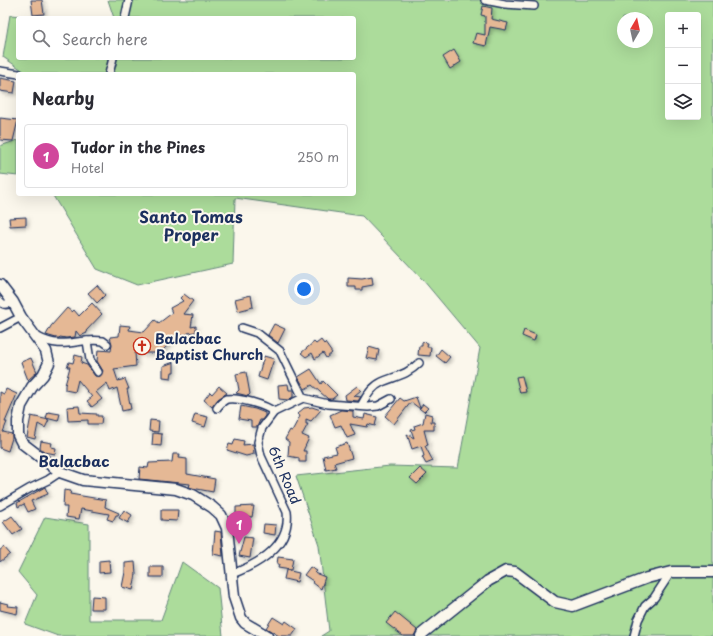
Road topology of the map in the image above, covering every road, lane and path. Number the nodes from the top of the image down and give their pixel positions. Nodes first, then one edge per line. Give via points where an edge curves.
1 (129, 0) edge
2 (485, 0) edge
3 (534, 6) dead end
4 (125, 16) edge
5 (112, 60) edge
6 (0, 71) edge
7 (110, 72) edge
8 (16, 74) edge
9 (0, 284) edge
10 (0, 301) edge
11 (13, 302) junction
12 (21, 317) junction
13 (0, 328) edge
14 (242, 328) dead end
15 (34, 335) junction
16 (87, 341) junction
17 (107, 344) dead end
18 (419, 362) dead end
19 (98, 372) dead end
20 (303, 398) junction
21 (390, 400) dead end
22 (361, 406) junction
23 (218, 408) dead end
24 (274, 412) junction
25 (60, 472) junction
26 (0, 506) edge
27 (671, 572) junction
28 (713, 572) edge
29 (232, 574) junction
30 (267, 636) edge
31 (421, 636) edge
32 (634, 636) edge

1 - 4 street
2 - 3 street
5 - 7 street
6 - 8 street
9 - 11 main road
10 - 11 street via 8,305
11 - 12 main road
12 - 13 street
12 - 15 main road
14 - 20 street via 258,333 280,351
15 - 16 street via 44,341 58,344
15 - 25 main road via 46,351 49,363 21,406 18,435 22,443
16 - 17 street via 100,340
16 - 19 street via 90,360
18 - 22 street via 397,378 381,383
20 - 22 street via 328,404
20 - 24 street, 6th Road
21 - 22 street via 378,406
23 - 24 street via 224,400 234,399 265,406
24 - 29 street, 6th Road via 262,428 258,442 261,456 287,512 286,530 280,542 267,556
25 - 26 street
25 - 29 main road via 83,480 176,489 193,495 221,515 227,528
27 - 28 main road
27 - 31 main road via 647,578 573,606 555,602 515,572 506,571 488,581
27 - 32 street via 654,598 645,606
29 - 30 main road via 234,597 241,618 245,624

